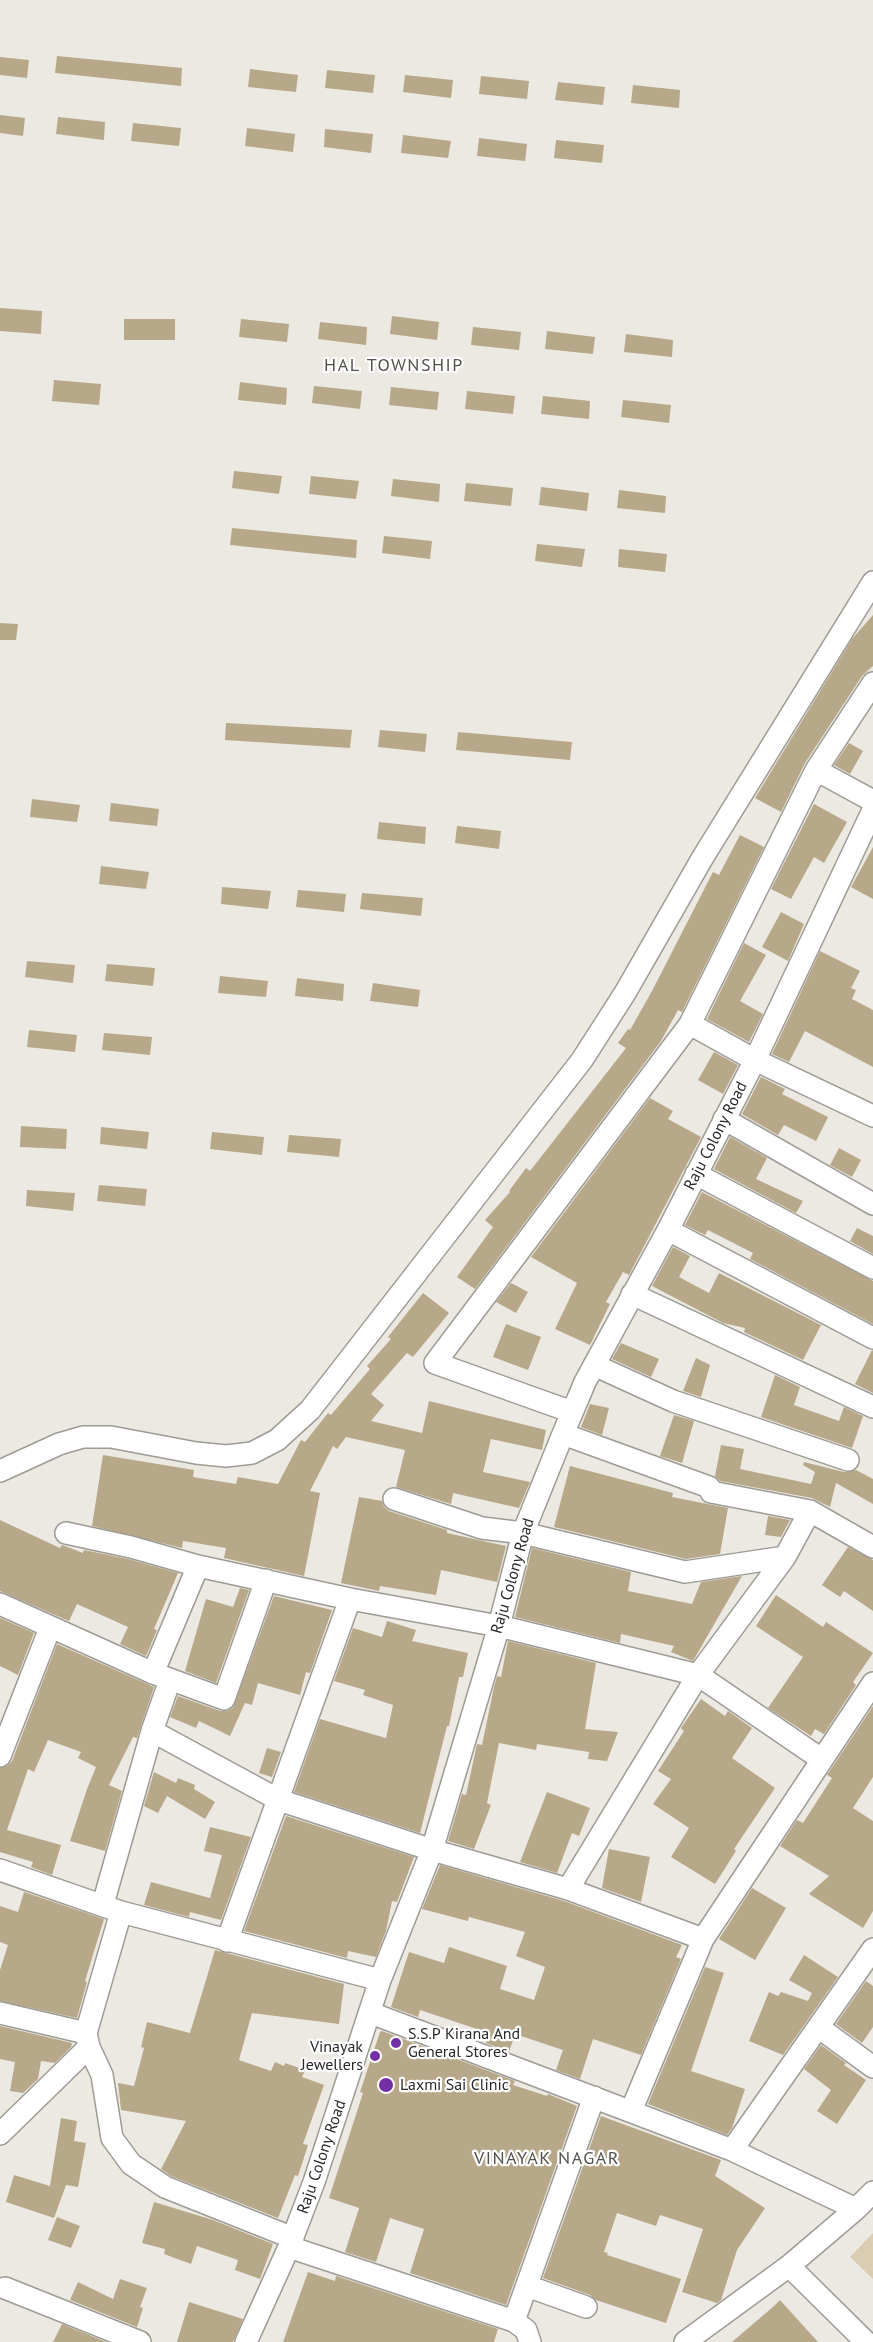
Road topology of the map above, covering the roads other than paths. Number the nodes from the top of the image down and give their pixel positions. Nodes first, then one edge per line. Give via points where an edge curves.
1 (873, 582) edge
2 (873, 683) edge
3 (816, 770) junction
4 (873, 801) edge
5 (873, 810) edge
6 (690, 1024) junction
7 (755, 1060) junction
8 (873, 1116) edge
9 (724, 1119) junction
10 (696, 1174) junction
11 (873, 1204) edge
12 (668, 1230) junction
13 (873, 1268) edge
14 (632, 1294) junction
15 (873, 1338) edge
16 (594, 1365) junction
17 (873, 1407) edge
18 (572, 1412) junction
19 (563, 1434) junction
20 (848, 1460) dead end
21 (0, 1472) edge
22 (394, 1499) dead end
23 (810, 1511) junction
24 (66, 1533) dead end
25 (523, 1533) junction
26 (873, 1547) edge
27 (785, 1557) junction
28 (198, 1566) junction
29 (266, 1580) junction
30 (350, 1599) junction
31 (0, 1605) edge
32 (499, 1626) junction
33 (50, 1628) junction
34 (698, 1675) junction
35 (161, 1676) junction
36 (873, 1683) edge
37 (152, 1731) junction
38 (0, 1756) edge
39 (821, 1758) junction
40 (279, 1800) junction
41 (432, 1850) junction
42 (0, 1870) edge
43 (568, 1889) junction
44 (112, 1908) junction
45 (703, 1939) junction
46 (227, 1941) junction
47 (870, 1958) edge
48 (380, 1980) junction
49 (0, 2013) edge
50 (371, 2013) junction
51 (825, 2032) dead end
52 (87, 2040) junction
53 (873, 2067) edge
54 (594, 2097) junction
55 (631, 2111) junction
56 (0, 2134) edge
57 (732, 2150) junction
58 (873, 2192) edge
59 (856, 2209) junction
60 (291, 2242) junction
61 (789, 2266) junction
62 (527, 2286) junction
63 (5, 2288) dead end
64 (586, 2307) dead end
65 (514, 2321) junction
66 (90, 2333) edge
67 (140, 2342) edge
68 (246, 2342) edge
69 (530, 2342) edge
70 (686, 2342) edge
71 (866, 2342) edge

1 - 21 street via 702,857 582,1060 310,1410 277,1440 252,1453 226,1456 111,1437 83,1437 58,1444
2 - 3 street
3 - 4 street
3 - 6 street
5 - 7 street, Raju Colony Road
6 - 7 street
6 - 18 street via 435,1363
7 - 8 street
7 - 9 street, Raju Colony Road
9 - 10 street, Raju Colony Road
9 - 11 street
10 - 12 street, Raju Colony Road
10 - 13 street
12 - 14 street, Raju Colony Road
12 - 15 street
14 - 16 street, Raju Colony Road
14 - 17 street
16 - 18 street, Raju Colony Road
16 - 20 street via 674,1401
18 - 19 street, Raju Colony Road
19 - 23 street via 709,1487 711,1492
19 - 25 street, Raju Colony Road
22 - 25 street via 482,1528
23 - 26 street
23 - 27 street
24 - 28 street
25 - 27 street via 685,1572
25 - 32 street, Raju Colony Road
27 - 34 street
28 - 29 street
28 - 35 street
29 - 30 street
29 - 35 street via 224,1700
30 - 32 street
30 - 40 street
31 - 33 street
32 - 34 street
32 - 41 street, Raju Colony Road
33 - 35 street
33 - 38 street
34 - 39 street
34 - 43 street
35 - 37 street
36 - 39 street
37 - 40 street
37 - 44 street
39 - 45 street
40 - 41 street
40 - 46 street
41 - 43 street
41 - 48 street, Raju Colony Road
42 - 44 street
43 - 45 street
44 - 46 street
44 - 52 street
45 - 55 street
46 - 48 street
47 - 57 street
48 - 50 street, Raju Colony Road
49 - 52 street
50 - 54 street
50 - 60 street, Raju Colony Road
51 - 53 street
52 - 56 street
52 - 60 street via 102,2074 112,2138 131,2164 165,2187
54 - 55 street
54 - 62 street
55 - 57 street
57 - 59 street
58 - 59 street
59 - 61 street
60 - 65 street
60 - 68 street, Raju Colony Road
61 - 70 street
61 - 71 street
62 - 64 street
62 - 65 street
63 - 66 street
65 - 69 street via 526,2330
66 - 67 street

